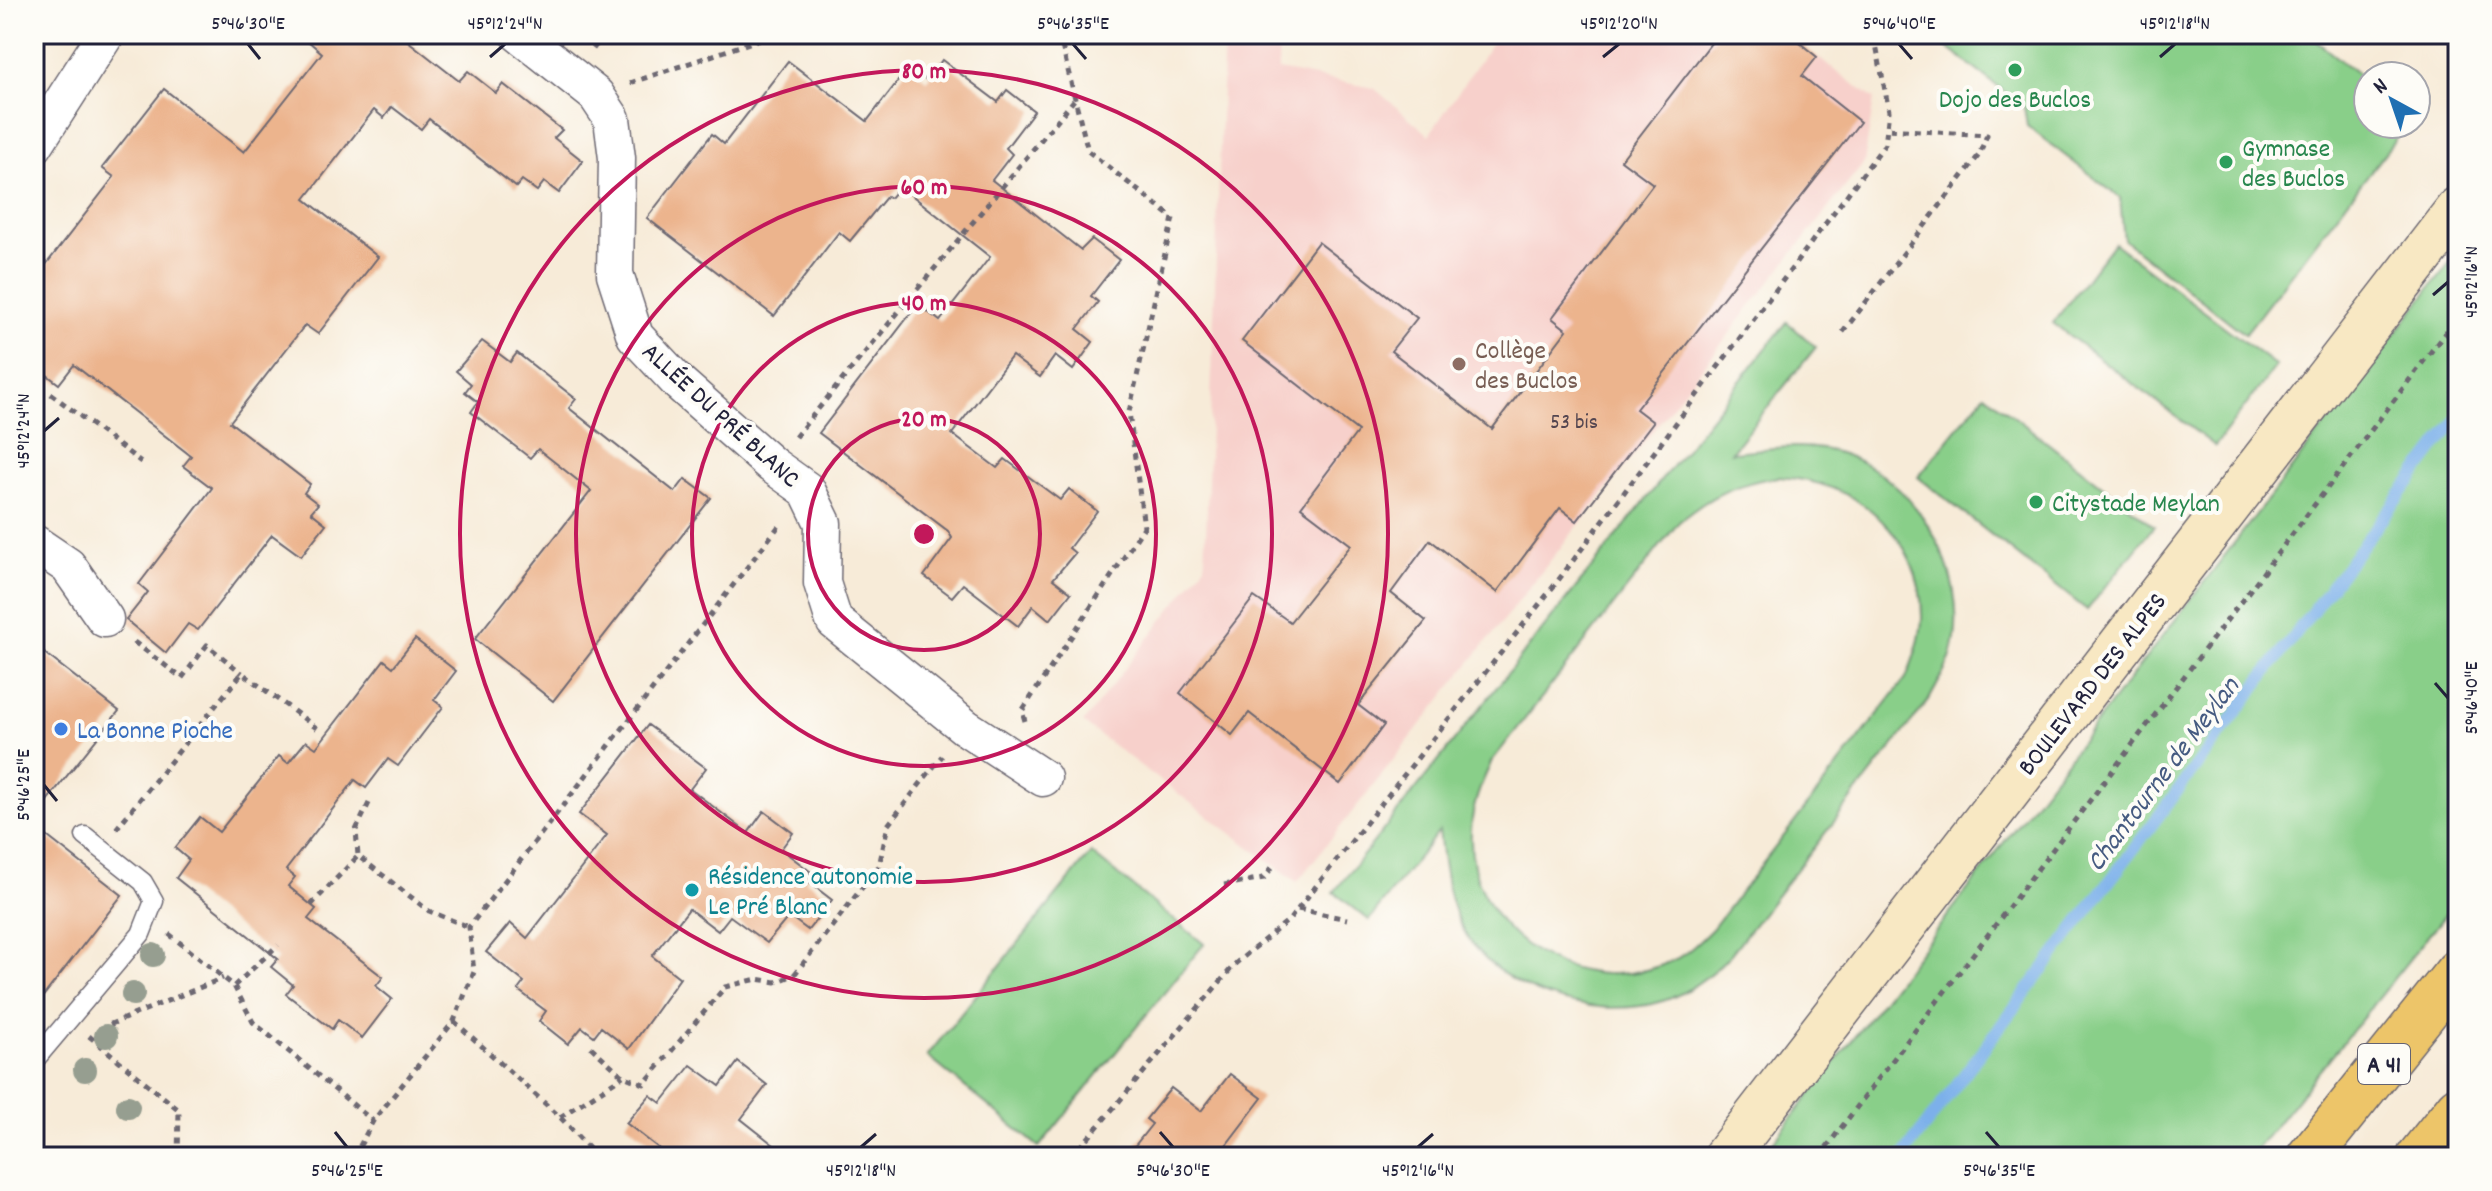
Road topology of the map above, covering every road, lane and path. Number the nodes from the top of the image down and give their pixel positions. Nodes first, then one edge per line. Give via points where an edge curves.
1 (106, 34) edge
2 (519, 34) edge
3 (776, 34) edge
4 (1059, 34) edge
5 (1874, 34) edge
6 (596, 95) junction
7 (1075, 99) junction
8 (1887, 129) junction
9 (34, 146) edge
10 (2458, 209) edge
11 (2458, 316) edge
12 (1843, 332) dead end
13 (51, 394) dead end
14 (141, 462) dead end
15 (772, 465) junction
16 (807, 490) junction
17 (34, 543) edge
18 (105, 619) joint
19 (242, 673) junction
20 (965, 727) junction
21 (322, 732) dead end
22 (1043, 778) joint
23 (369, 803) dead end
24 (93, 842) joint
25 (358, 856) junction
26 (1274, 865) dead end
27 (1224, 885) dead end
28 (311, 905) dead end
29 (1298, 909) junction
30 (149, 918) junction
31 (1347, 919) dead end
32 (469, 927) junction
33 (278, 945) dead end
34 (2458, 971) edge
35 (224, 978) junction
36 (234, 986) junction
37 (70, 1019) junction
38 (454, 1021) junction
39 (87, 1034) junction
40 (591, 1047) dead end
41 (34, 1061) edge
42 (623, 1076) junction
43 (2458, 1108) edge
44 (560, 1117) junction
45 (373, 1121) junction
46 (2458, 1141) edge
47 (178, 1157) edge
48 (354, 1157) edge
49 (597, 1157) edge
50 (1072, 1157) edge
51 (1725, 1157) edge
52 (1819, 1157) edge
53 (2309, 1157) edge
54 (2419, 1157) edge
55 (2443, 1157) edge

1 - 9 street
2 - 6 street, ALLÉE DU PRÉ BLANC
3 - 6 path
4 - 7 path
5 - 8 path via 1889,111
6 - 15 street, ALLÉE DU PRÉ BLANC via 612,119 617,158 615,274 635,336 679,383
7 - 15 path
7 - 22 path via 1088,151 1173,218 1129,412 1144,527 1022,711
8 - 12 path via 1987,135 1979,155
8 - 29 path via 1885,144 1567,569
10 - 51 street, BOULEVARD DES ALPES
11 - 52 path
13 - 14 path
15 - 16 street, ALLÉE DU PRÉ BLANC
16 - 20 street, ALLÉE DU PRÉ BLANC via 823,523 822,583 834,621
16 - 32 path
17 - 18 street via 68,566
18 - 19 path via 182,678 207,645
19 - 21 path
19 - 24 path
20 - 22 street, ALLÉE DU PRÉ BLANC
20 - 42 path via 888,825 879,866 794,975 725,987 644,1084
23 - 25 path via 356,830
24 - 30 lane via 143,882 154,901
25 - 28 path
25 - 32 path via 429,911
26 - 27 path via 1264,878
29 - 31 path
29 - 50 path via 1236,963
30 - 35 path
30 - 37 lane
32 - 38 path via 474,972
33 - 36 path
34 - 53 highway, A 41
35 - 36 path
35 - 39 path
36 - 45 path via 253,1022
37 - 39 path
37 - 41 lane
38 - 44 path
38 - 45 path
39 - 47 path via 179,1110
40 - 42 path
42 - 44 path
43 - 54 highway
44 - 49 path
45 - 48 path
46 - 55 highway

